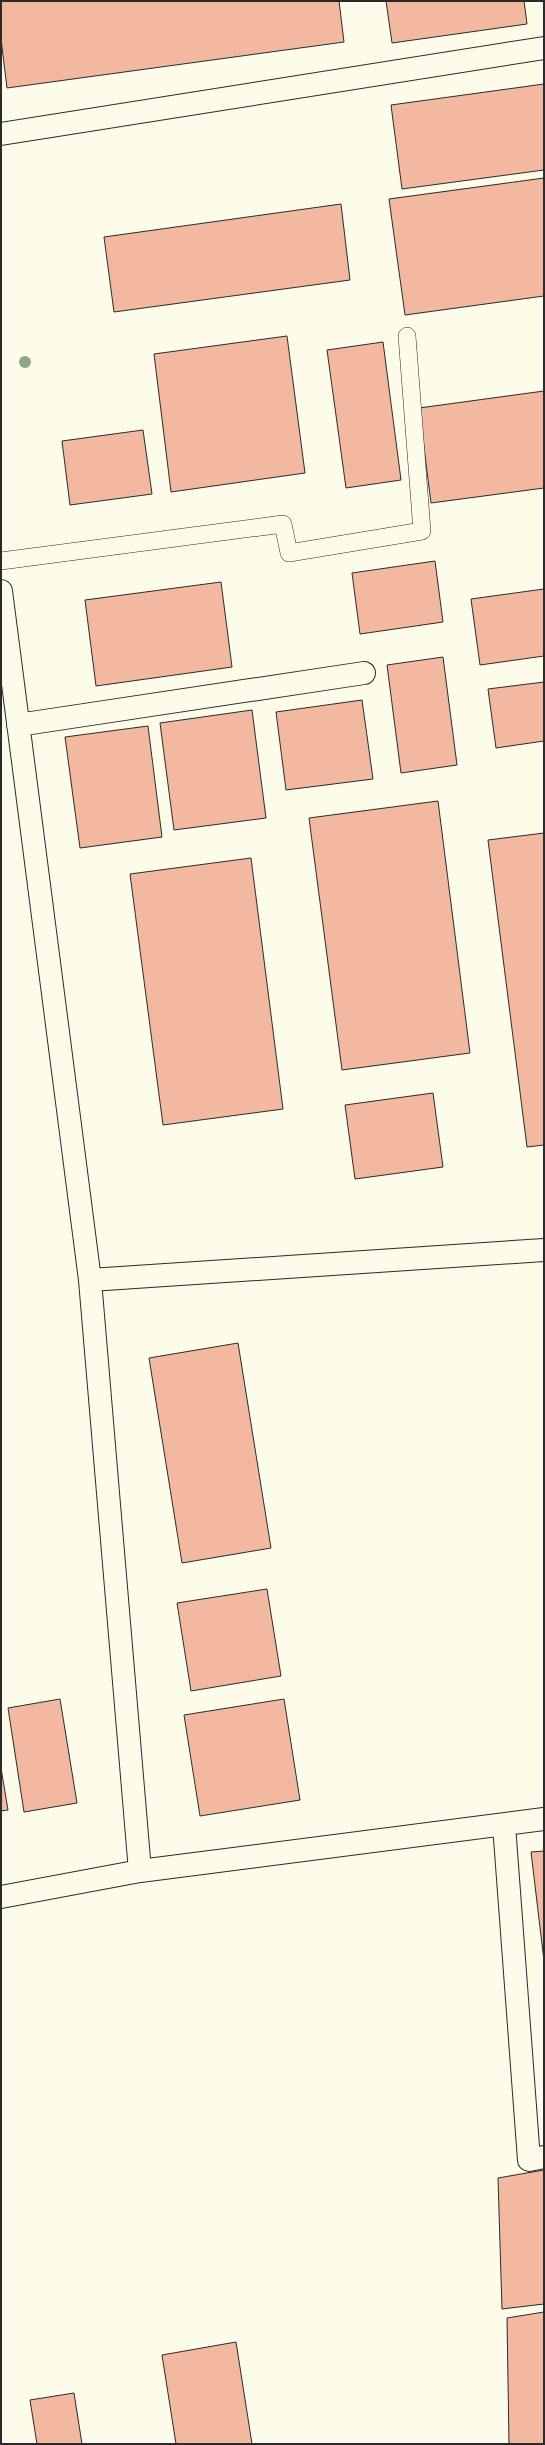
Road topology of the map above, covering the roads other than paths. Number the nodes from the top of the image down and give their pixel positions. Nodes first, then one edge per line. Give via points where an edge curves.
1 (544, 48) edge
2 (1, 134) edge
3 (407, 336) dead end
4 (1, 561) edge
5 (1, 591) edge
6 (364, 673) dead end
7 (18, 725) junction
8 (544, 1250) edge
9 (90, 1280) junction
10 (544, 1819) edge
11 (504, 1824) junction
12 (140, 1871) junction
13 (1, 1897) edge
14 (544, 2158) edge

1 - 2 street
3 - 4 lane via 422,531 289,553 283,524
5 - 7 street
6 - 7 street
7 - 9 street
8 - 9 street
9 - 12 street
10 - 11 street
11 - 12 street
11 - 14 street via 529,2160
12 - 13 street

